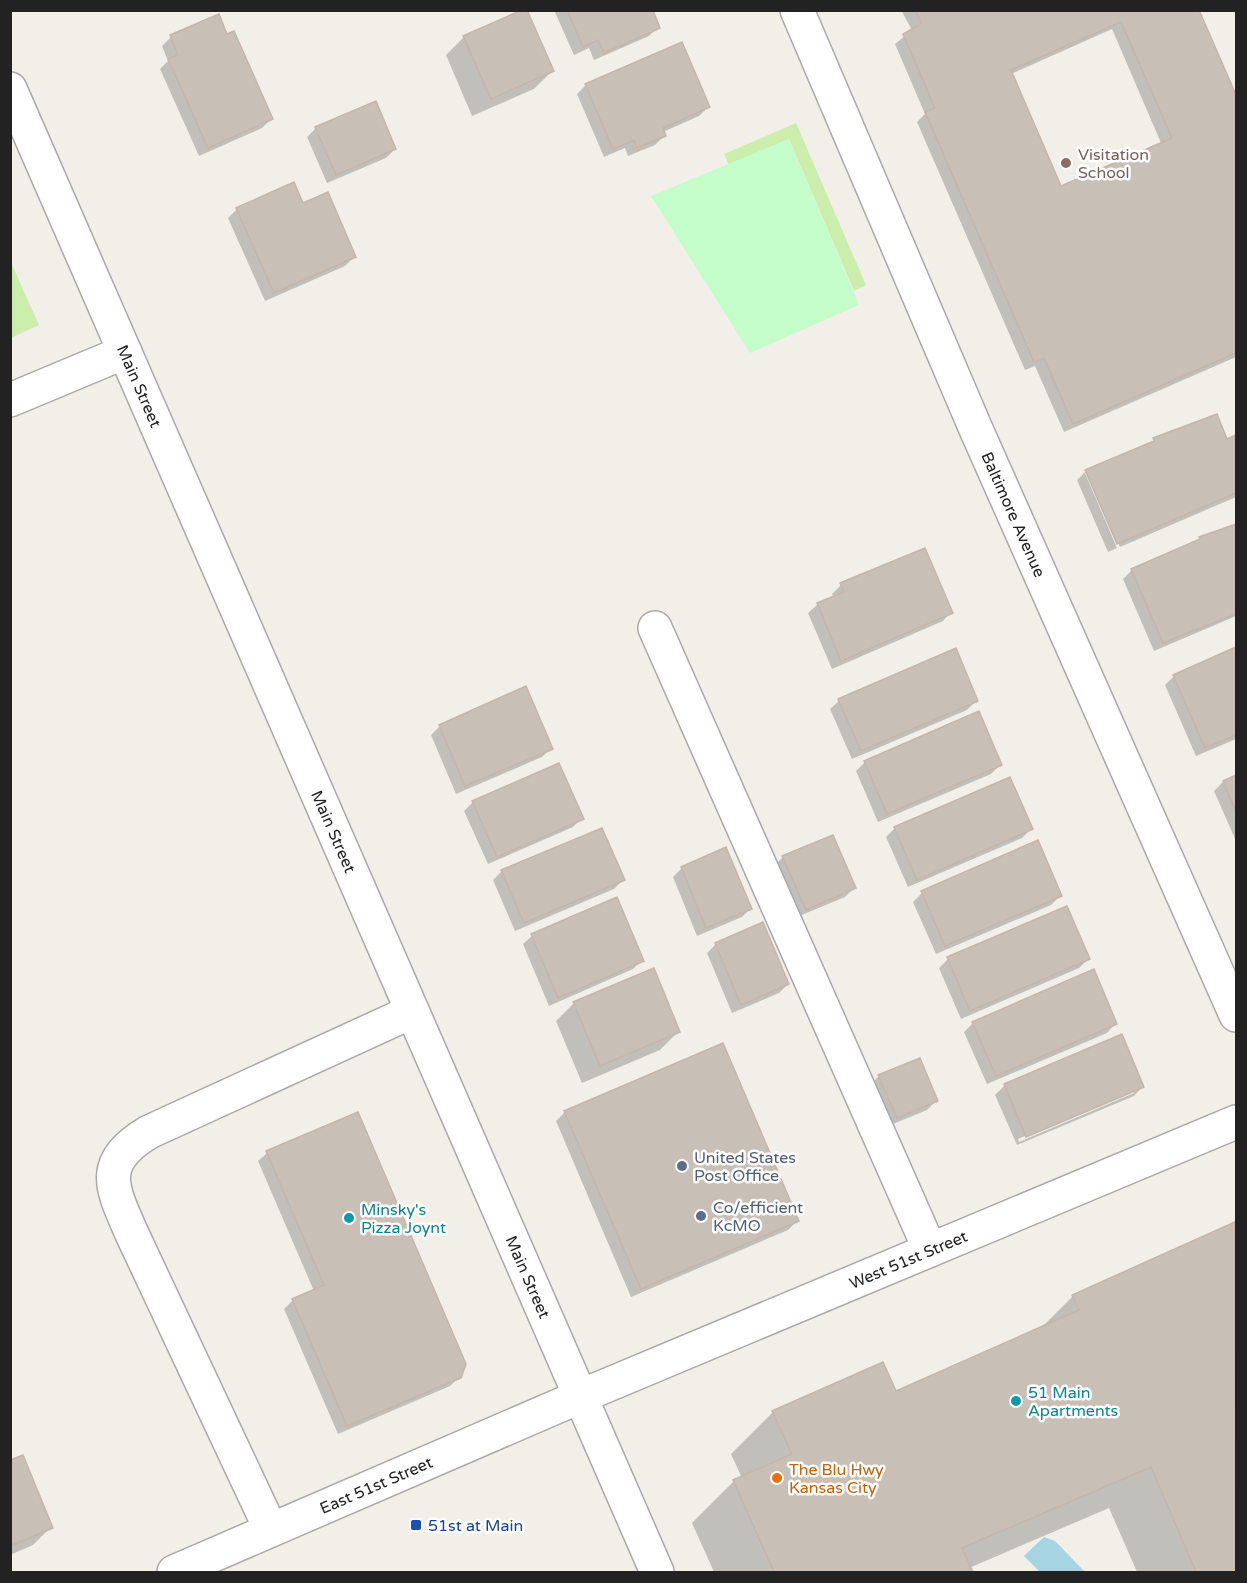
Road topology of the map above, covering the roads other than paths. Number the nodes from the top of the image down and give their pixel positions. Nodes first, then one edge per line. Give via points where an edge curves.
1 (797, 10) edge
2 (10, 89) edge
3 (125, 352) junction
4 (10, 400) edge
5 (655, 628) dead end
6 (411, 1012) junction
7 (1236, 1015) edge
8 (1236, 1122) edge
9 (930, 1250) junction
10 (579, 1397) junction
11 (271, 1530) junction
12 (174, 1572) edge
13 (657, 1572) edge

1 - 7 street, Baltimore Avenue via 975,427
2 - 3 street, Main Street
3 - 4 street
3 - 6 street, Main Street
5 - 9 street
6 - 10 street, Main Street
6 - 11 street via 149,1132 134,1141 113,1172 113,1190 132,1234
8 - 9 street, West 51st Street
9 - 10 street, West 51st Street
10 - 11 street, East 51st Street
10 - 13 street, Main Street
11 - 12 street, East 51st Street

